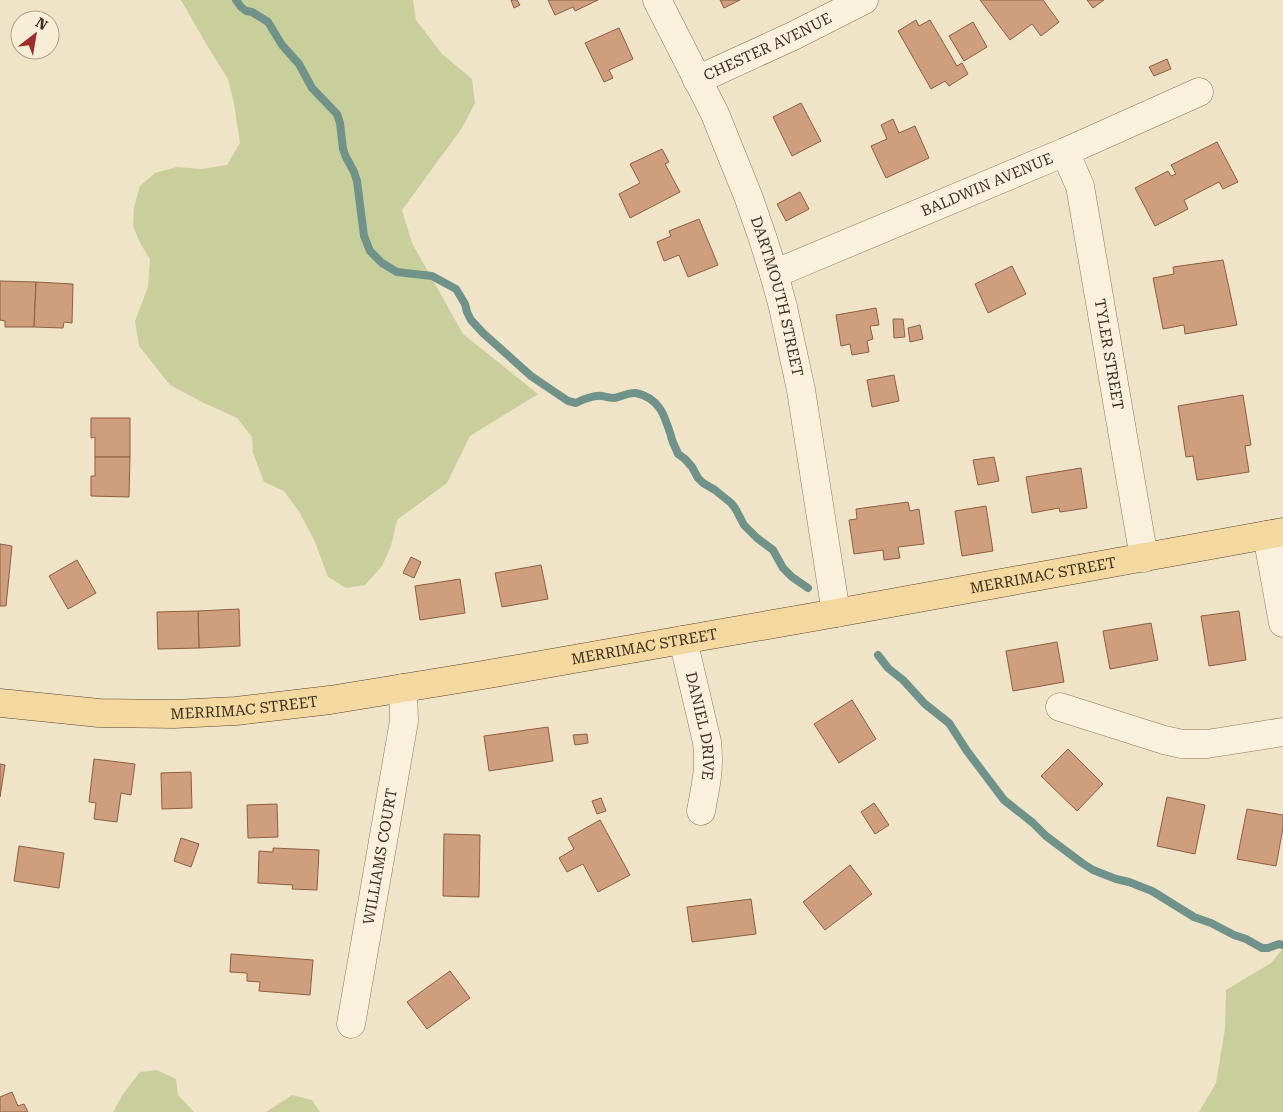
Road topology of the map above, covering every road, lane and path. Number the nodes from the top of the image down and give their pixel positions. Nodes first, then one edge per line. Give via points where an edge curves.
1 (657, 0) edge
2 (864, 0) edge
3 (697, 80) junction
4 (1199, 92) dead end
5 (1066, 152) junction
6 (774, 274) junction
7 (1275, 534) edge
8 (1144, 558) junction
9 (836, 613) junction
10 (1283, 623) edge
11 (683, 640) junction
12 (403, 688) junction
13 (0, 703) edge
14 (1060, 707) dead end
15 (1283, 732) edge
16 (701, 811) dead end
17 (351, 1024) dead end

1 - 3 street, DARTMOUTH STREET
2 - 3 street, CHESTER AVENUE
3 - 6 street, DARTMOUTH STREET via 731,153
4 - 5 street, BALDWIN AVENUE
5 - 6 street, BALDWIN AVENUE
5 - 8 street, TYLER STREET via 1080,186
6 - 9 street, DARTMOUTH STREET via 801,390
7 - 8 main road, MERRIMAC STREET
7 - 10 street
8 - 9 main road, MERRIMAC STREET
9 - 11 main road, MERRIMAC STREET
11 - 12 main road, MERRIMAC STREET
11 - 16 street, DANIEL DRIVE via 708,751 708,776
12 - 13 main road, MERRIMAC STREET via 202,713 99,713
12 - 17 street, WILLIAMS COURT via 404,718
14 - 15 street via 1182,744 1207,744

